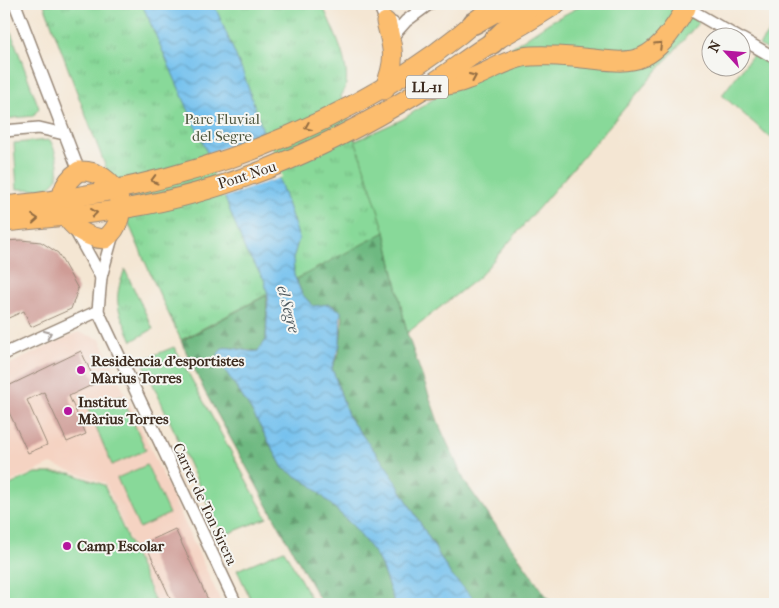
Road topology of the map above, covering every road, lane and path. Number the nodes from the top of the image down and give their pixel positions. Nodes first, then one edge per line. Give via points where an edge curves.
1 (15, 4) edge
2 (379, 4) edge
3 (429, 4) edge
4 (496, 4) edge
5 (508, 4) edge
6 (532, 4) edge
7 (556, 4) edge
8 (683, 6) edge
9 (474, 23) junction
10 (722, 28) edge
11 (389, 30) junction
12 (492, 43) junction
13 (752, 45) edge
14 (775, 58) edge
15 (425, 88) junction
16 (384, 90) junction
17 (54, 108) junction
18 (40, 128) junction
19 (4, 131) edge
20 (64, 134) junction
21 (79, 171) junction
22 (121, 189) junction
23 (4, 206) edge
24 (125, 209) junction
25 (68, 215) junction
26 (4, 222) edge
27 (113, 232) junction
28 (101, 277) junction
29 (98, 311) junction
30 (4, 354) edge
31 (236, 604) edge

1 - 17 street
2 - 11 street
3 - 11 street
4 - 9 main road, LL-11
5 - 9 highway
6 - 12 highway
7 - 12 main road, LL-11
8 - 10 street
15 -> 8 main road via 468,80 523,57 572,57 618,63 632,61 658,48
9 - 16 main road, LL-11
11 - 16 main road via 394,52 393,68
12 - 15 main road, LL-11
13 - 14 street
15 - 24 main road, Pont Nou / LL-11 via 358,126 280,164 185,195
16 -> 22 main road, Pont Nou / LL-11 via 352,107 228,158
17 - 18 street
17 - 20 street
18 - 19 street
18 - 20 street
20 - 21 street
21 - 22 main road via 89,171
21 - 25 main road via 63,188
22 - 24 main road
22 - 25 main road, Pont Nou
23 - 25 main road
25 -> 24 main road, Pont Nou
24 - 27 main road
26 -> 25 main road
25 - 27 main road via 91,238 105,239
25 - 28 street
27 - 28 street
28 - 29 street
30 -> 29 street
29 - 31 street, Carrer de Ton Sirera

